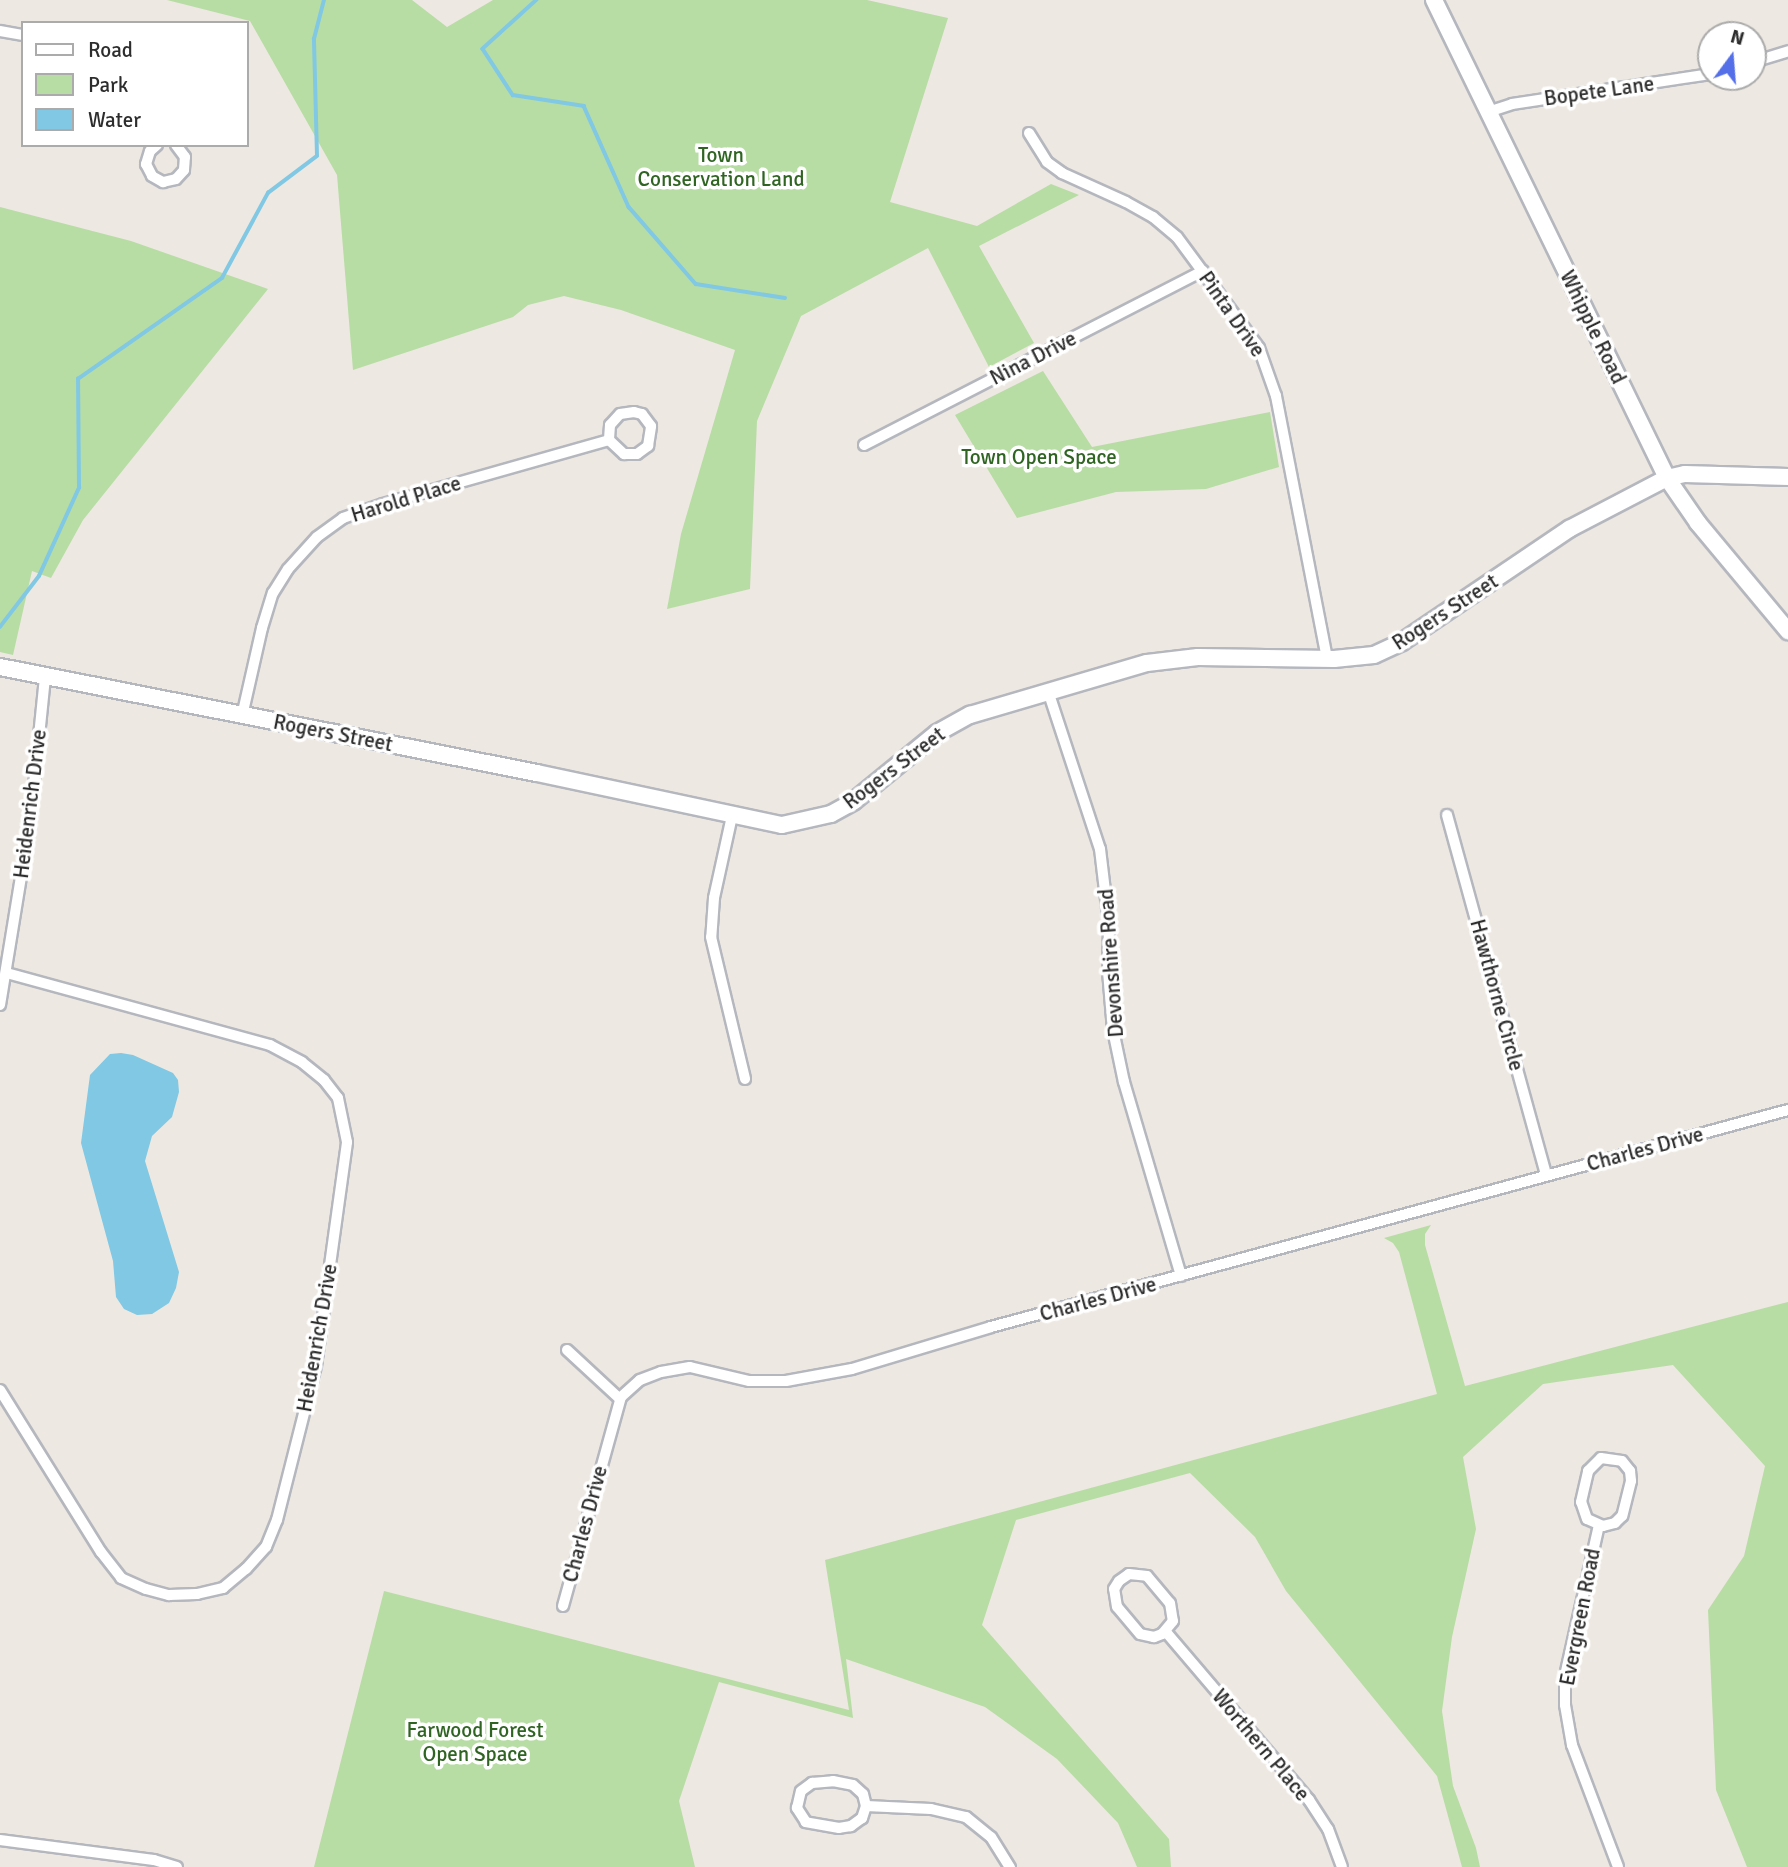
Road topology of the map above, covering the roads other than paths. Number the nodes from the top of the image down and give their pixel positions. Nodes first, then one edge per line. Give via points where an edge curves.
1 (1434, 0) edge
2 (0, 31) edge
3 (21, 35) edge
4 (1788, 51) edge
5 (1767, 58) edge
6 (1697, 76) edge
7 (1488, 112) junction
8 (1029, 133) dead end
9 (154, 147) edge
10 (178, 147) edge
11 (1203, 271) junction
12 (610, 440) junction
13 (864, 445) dead end
14 (1788, 477) edge
15 (1667, 478) junction
16 (1788, 631) edge
17 (1326, 659) junction
18 (0, 667) edge
19 (45, 677) junction
20 (1048, 691) junction
21 (242, 716) junction
22 (1447, 815) dead end
23 (732, 816) junction
24 (6, 973) junction
25 (0, 1005) edge
26 (745, 1079) dead end
27 (1788, 1110) edge
28 (1546, 1175) junction
29 (1181, 1276) junction
30 (567, 1350) dead end
31 (0, 1390) edge
32 (620, 1399) junction
33 (1598, 1525) junction
34 (563, 1606) dead end
35 (1166, 1632) junction
36 (866, 1806) junction
37 (0, 1840) edge
38 (177, 1867) edge
39 (1010, 1867) edge
40 (1342, 1867) edge
41 (1618, 1867) edge

1 - 7 street, Whipple Road
2 - 3 street
4 - 5 street
6 - 7 street, Bopete Lane via 1516,103
7 - 15 street, Whipple Road
8 - 11 street, Pinta Drive via 1047,162 1153,217 1177,237
9 - 10 street via 147,157 148,170 157,180 170,181 181,175 186,163
11 - 13 street, Nina Drive
11 - 17 street, Pinta Drive via 1259,348 1269,370
12 - 12 street via 614,419 627,411 642,414 651,426 652,440 637,454 624,454
12 - 21 street, Harold Place via 383,504 344,518 317,537 273,593
14 - 15 street, Rogers Street via 1685,474
15 - 16 street, Whipple Road via 1698,523
15 - 17 street, Rogers Street via 1569,529 1402,642 1374,655
17 - 20 street, Rogers Street via 1248,656 1160,662
18 - 19 street, Rogers Street
19 - 21 street, Rogers Street
19 - 24 street, Heidenrich Drive via 31,815
20 - 23 street, Rogers Street via 970,715 937,733 854,801 831,814 782,825
20 - 29 street, Devonshire Road via 1100,849 1109,925 1113,1030
21 - 23 street, Rogers Street via 537,772
22 - 28 street, Hawthorne Circle
23 - 26 street via 714,898 711,937
24 - 25 street, Heidenrich Drive
24 - 31 street, Heidenrich Drive via 270,1045 324,1080 338,1098 347,1142 316,1366 277,1520 266,1546 223,1588 169,1595 121,1578
27 - 28 street, Charles Drive
28 - 29 street, Charles Drive
29 - 32 street, Charles Drive via 852,1369 786,1381 749,1381 690,1367 640,1380
30 - 32 street
32 - 34 street, Charles Drive
33 - 33 street, Evergreen Road via 1583,1511 1583,1486 1593,1463 1614,1458 1630,1471 1629,1497 1619,1519
33 - 41 street, Evergreen Road via 1565,1676 1565,1704 1572,1745
35 - 35 street via 1145,1636 1126,1620 1114,1598 1114,1588 1122,1578 1142,1574 1162,1590 1174,1612
35 - 40 street, Worthern Place via 1309,1800 1328,1829
36 - 36 street via 855,1824 831,1828 806,1822 797,1803 808,1785 833,1781 857,1787
36 - 39 street via 931,1809 966,1817 991,1837
37 - 38 street

